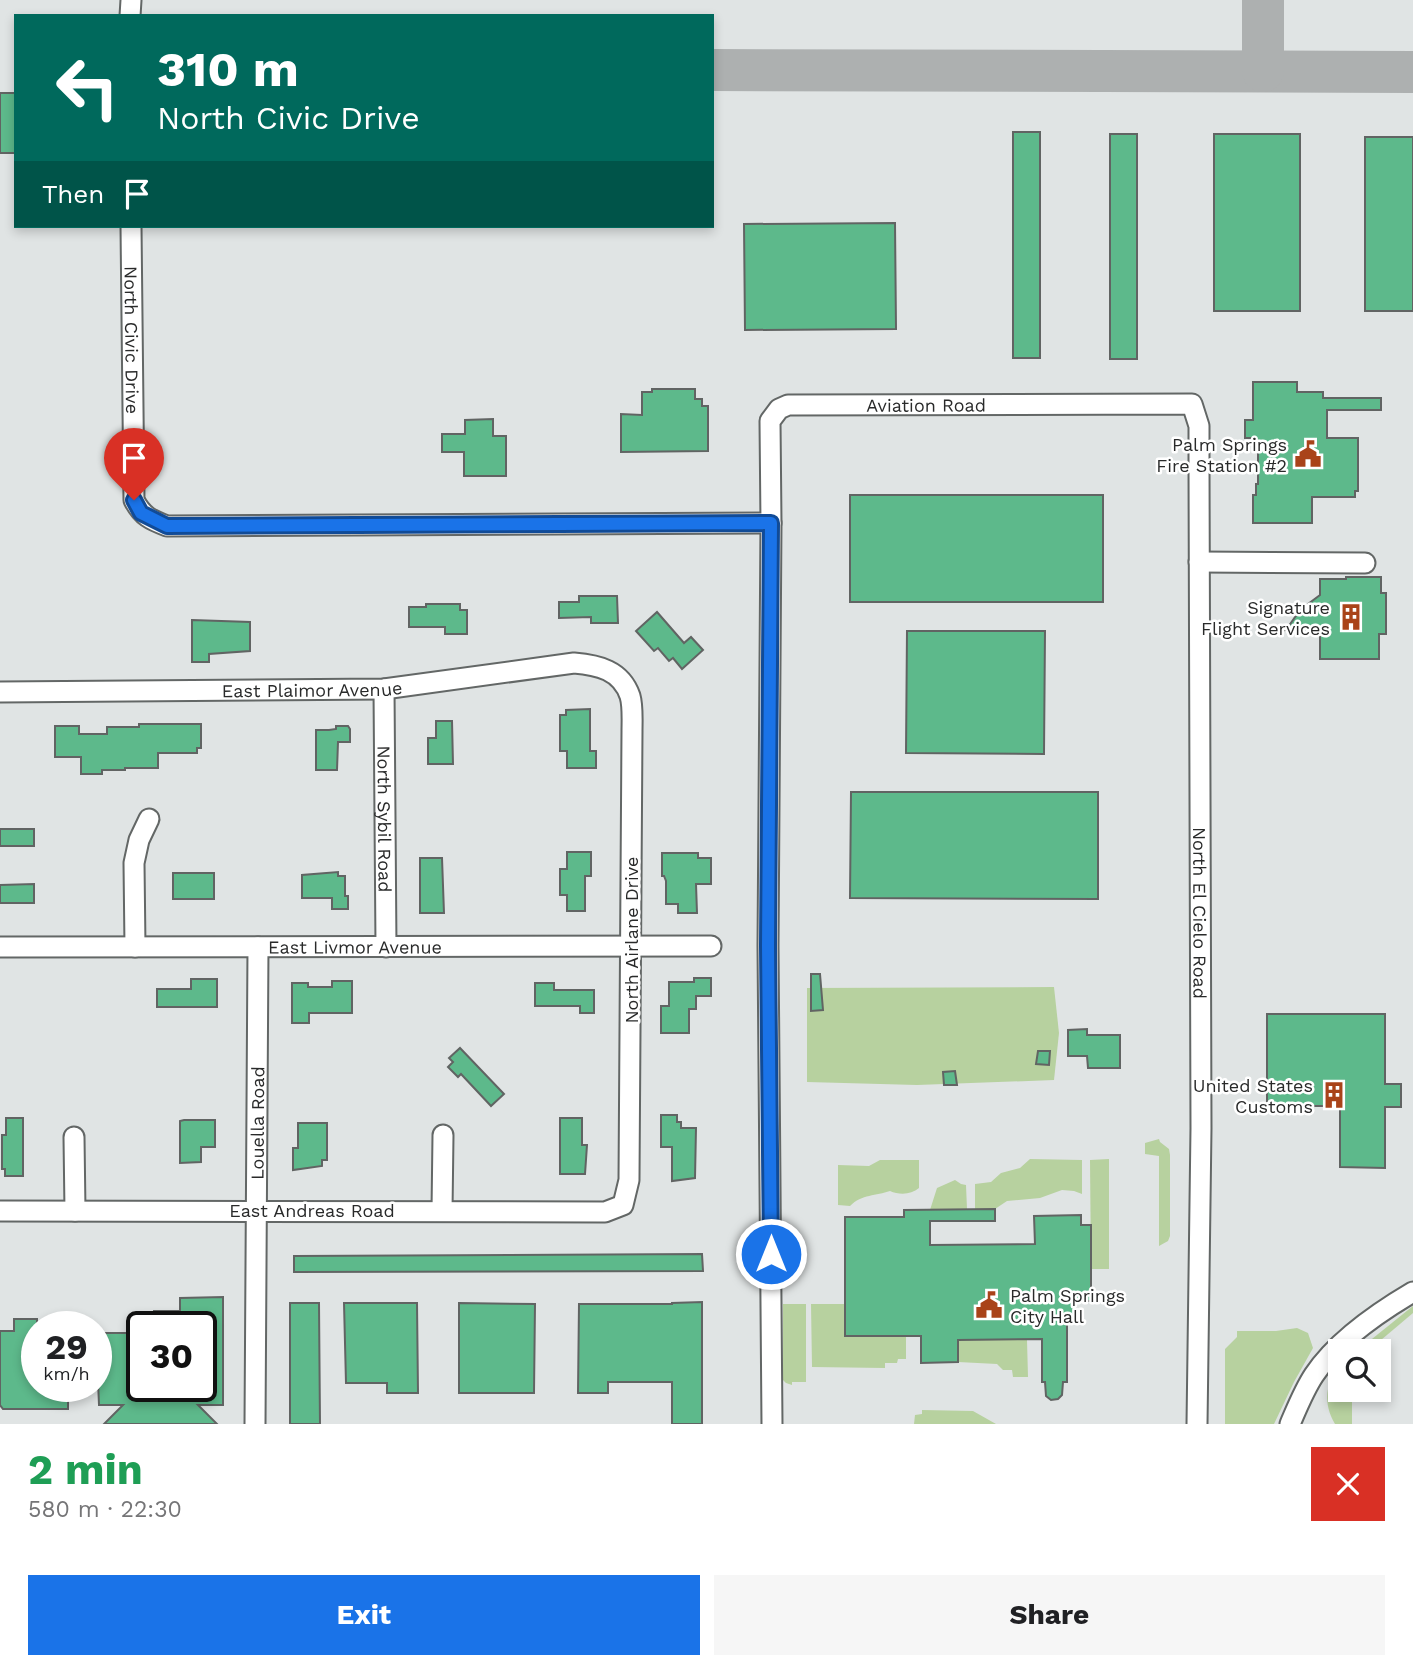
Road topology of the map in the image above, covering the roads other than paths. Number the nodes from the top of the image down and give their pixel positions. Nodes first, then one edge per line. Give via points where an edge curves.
1 (131, 228) edge
2 (1192, 404) joint
3 (771, 523) junction
4 (1199, 562) junction
5 (1365, 563) dead end
6 (618, 677) joint
7 (384, 689) junction
8 (0, 692) edge
9 (149, 819) dead end
10 (711, 946) dead end
11 (0, 947) edge
12 (135, 947) junction
13 (258, 947) junction
14 (386, 947) junction
15 (631, 947) junction
16 (443, 1135) dead end
17 (74, 1137) dead end
18 (623, 1205) joint
19 (257, 1210) junction
20 (0, 1211) edge
21 (75, 1211) junction
22 (442, 1211) junction
23 (1413, 1292) edge
24 (1294, 1419) edge
25 (255, 1424) edge
26 (772, 1424) edge
27 (1197, 1424) edge

1 - 3 street, North Civic Drive via 134,500 141,513 157,522 167,526
2 - 3 street, Aviation Road via 788,405 770,421
2 - 4 street, North El Cielo Road via 1199,426
3 - 26 street
4 - 5 street
4 - 27 street, North El Cielo Road
6 - 7 street, East Plaimor Avenue via 598,665 574,663
6 - 15 street, North Airlane Drive via 630,696 632,731
7 - 8 street, East Plaimor Avenue
7 - 14 street, North Sybil Road
9 - 12 street via 134,863
10 - 15 street, East Livmor Avenue
11 - 12 street, East Livmor Avenue
12 - 13 street, East Livmor Avenue
13 - 14 street, East Livmor Avenue
13 - 19 street, Louella Road
14 - 15 street, East Livmor Avenue
15 - 18 street, North Airlane Drive via 629,1180
16 - 22 street
17 - 21 street
18 - 22 street, East Andreas Road via 605,1212
19 - 21 street, East Andreas Road
19 - 22 street, East Andreas Road
19 - 25 street, Louella Road
20 - 21 street, East Andreas Road
23 - 24 street via 1388,1306 1334,1352 1314,1375

